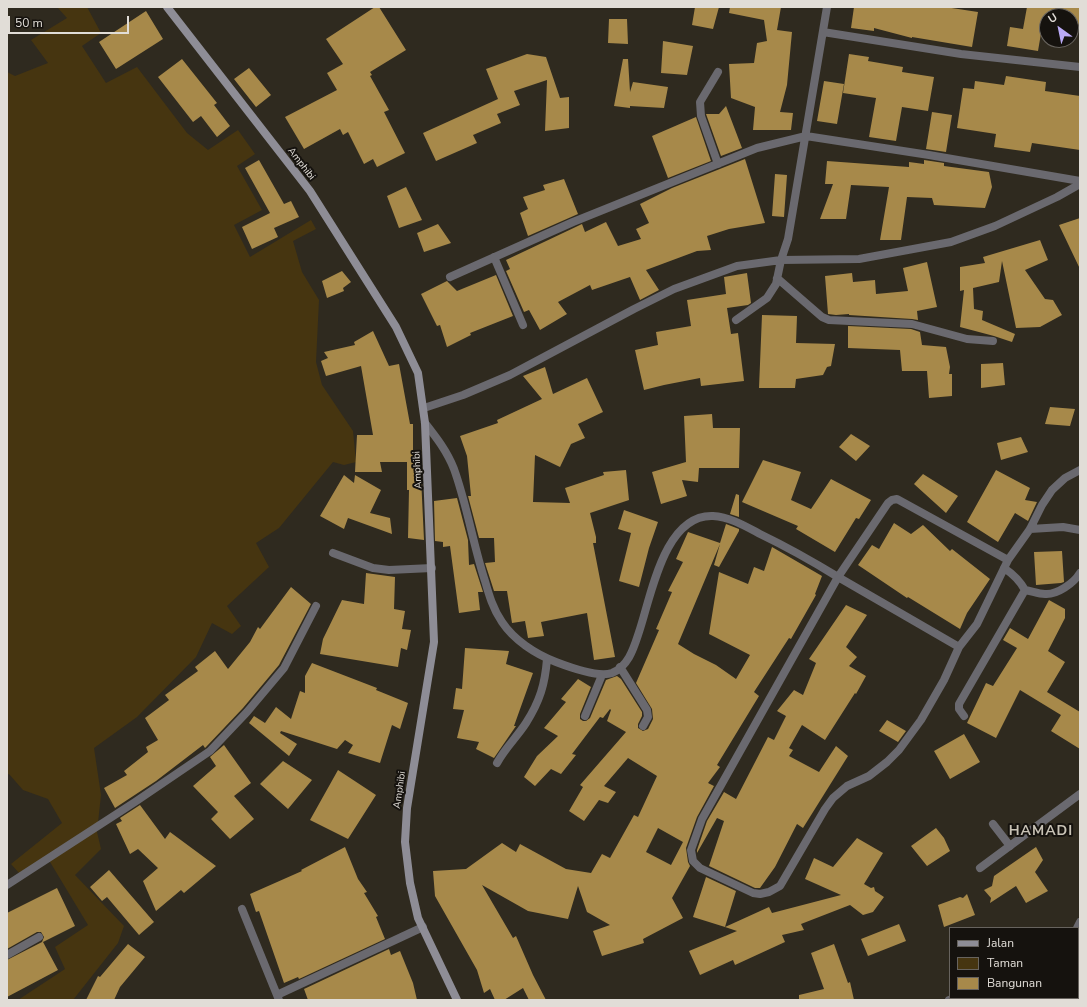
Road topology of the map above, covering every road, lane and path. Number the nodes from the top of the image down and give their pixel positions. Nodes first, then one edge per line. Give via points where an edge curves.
1 (167, 7) edge
2 (827, 7) edge
3 (823, 32) junction
4 (1080, 67) edge
5 (718, 72) dead end
6 (806, 136) junction
7 (718, 164) junction
8 (1080, 183) edge
9 (494, 257) junction
10 (781, 260) junction
11 (450, 277) dead end
12 (777, 278) junction
13 (736, 320) dead end
14 (523, 325) dead end
15 (993, 341) dead end
16 (424, 408) junction
17 (425, 423) junction
18 (1080, 470) edge
19 (1030, 529) junction
20 (1080, 530) edge
21 (333, 553) dead end
22 (1008, 560) junction
23 (432, 568) junction
24 (1004, 568) junction
25 (1080, 573) edge
26 (838, 577) junction
27 (1025, 590) junction
28 (316, 606) dead end
29 (959, 647) junction
30 (547, 659) junction
31 (620, 667) junction
32 (602, 674) junction
33 (585, 716) dead end
34 (964, 716) dead end
35 (643, 726) dead end
36 (496, 763) dead end
37 (1080, 794) edge
38 (993, 824) dead end
39 (1010, 846) junction
40 (980, 868) dead end
41 (7, 885) edge
42 (242, 909) dead end
43 (422, 928) junction
44 (39, 938) dead end
45 (7, 955) edge
46 (278, 997) edge
47 (457, 1000) edge

1 - 16 main road, Amphibi via 310,191 396,327 418,374
2 - 3 street
3 - 4 street via 961,54
3 - 6 street
5 - 7 street via 700,102 701,116
6 - 7 street via 757,148
6 - 8 street via 929,155
6 - 10 street via 788,239
7 - 9 street via 572,222
8 - 10 street via 1057,197 995,226 951,242 859,259
9 - 11 street
9 - 14 street
10 - 12 street
10 - 16 street via 736,266 674,289 510,375
12 - 13 street via 767,298
12 - 15 street via 822,317 829,320 912,324 967,338
16 - 17 main road, Amphibi
17 - 23 main road, Amphibi
17 - 30 street via 444,447 454,469 492,604 501,621 516,639
18 - 19 street via 1065,478 1052,490
19 - 20 street via 1063,527
19 - 22 street
21 - 23 street via 373,568
22 - 24 street
22 - 26 street via 897,499 888,503
23 - 43 main road, Amphibi via 434,642 407,808 405,842 410,884
24 - 27 street via 1014,575
24 - 29 street via 977,624
25 - 27 street via 1076,580 1062,590 1046,595
26 - 29 street
26 - 29 street via 702,819 690,850 693,861 700,868 753,893 769,892 780,886 832,798 847,786 869,776 899,750 921,720
26 - 31 street via 799,553 730,519 698,517 684,526 667,549 634,646 626,662
27 - 34 street via 959,704
28 - 41 street via 284,668 210,751
30 - 32 street
30 - 36 street via 545,680 537,704 526,724
31 - 32 street
31 - 35 street via 647,710 648,716
32 - 33 street
37 - 39 street
38 - 39 street
39 - 40 street
42 - 46 street
43 - 46 street
43 - 47 main road, Amphibi
44 - 45 street

